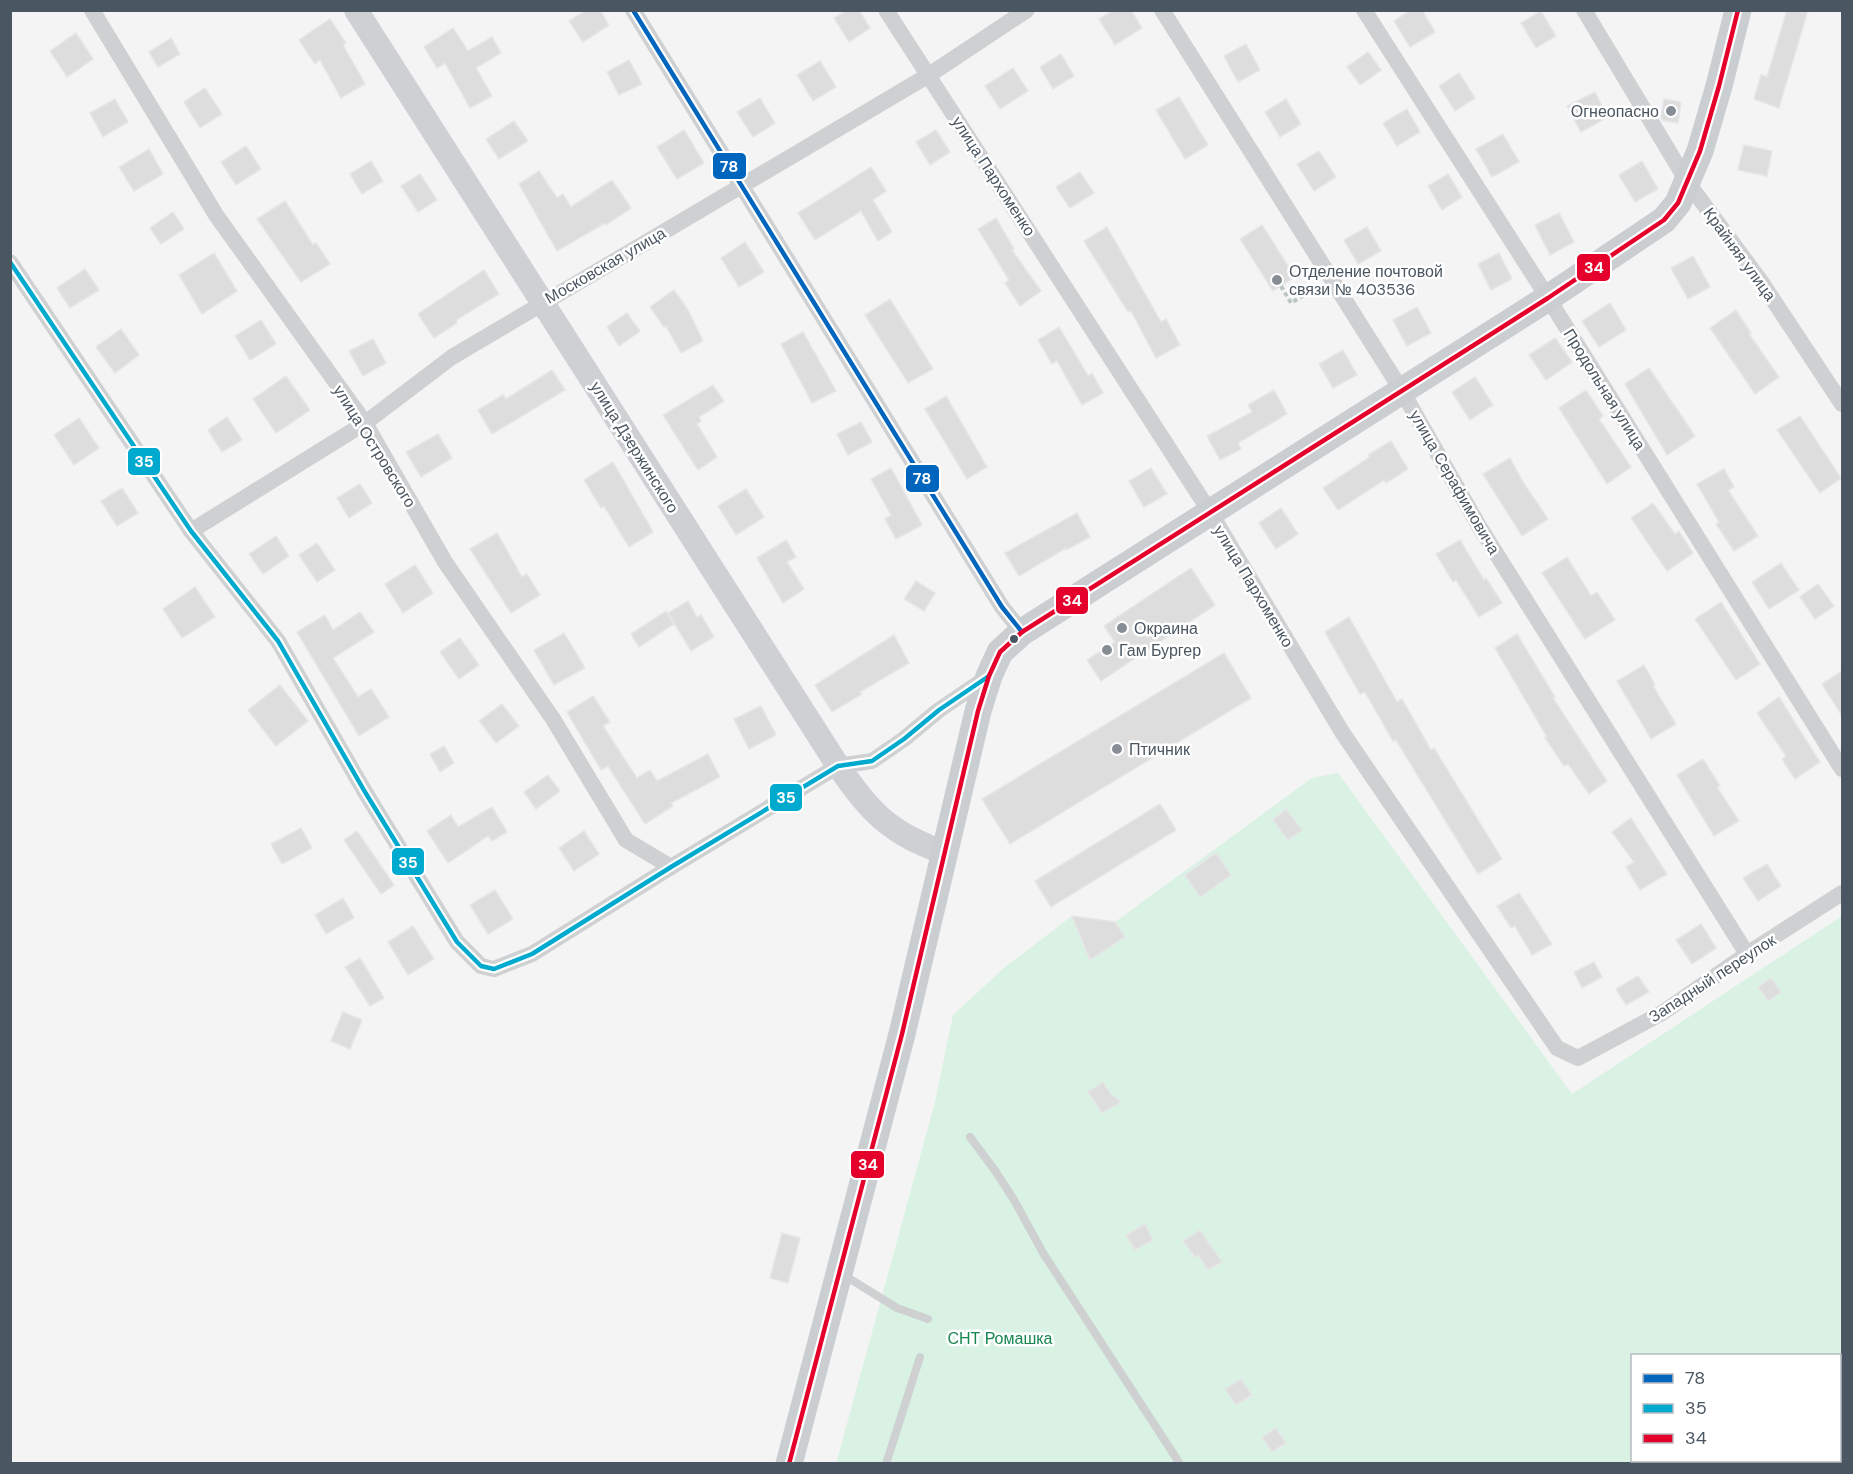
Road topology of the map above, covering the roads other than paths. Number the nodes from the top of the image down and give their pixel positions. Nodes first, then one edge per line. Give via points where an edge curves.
1 (92, 10) edge
2 (356, 10) edge
3 (633, 10) edge
4 (886, 10) edge
5 (1027, 10) edge
6 (1161, 10) edge
7 (1364, 10) edge
8 (1584, 10) edge
9 (1738, 10) edge
10 (929, 75) junction
11 (1688, 183) junction
12 (742, 185) junction
13 (10, 262) edge
14 (1548, 298) junction
15 (543, 302) junction
16 (1402, 391) junction
17 (1841, 397) edge
18 (365, 423) junction
19 (1209, 512) junction
20 (191, 531) junction
21 (1022, 632) junction
22 (989, 676) junction
23 (838, 766) junction
24 (1842, 769) edge
25 (944, 853) junction
26 (671, 867) junction
27 (1842, 893) edge
28 (1747, 954) junction
29 (1578, 1058) joint
30 (969, 1137) dead end
31 (840, 1272) junction
32 (928, 1319) dead end
33 (920, 1357) dead end
34 (789, 1464) edge
35 (886, 1464) edge
36 (1180, 1464) edge

1 - 18 street, улица Островского via 216,215
2 - 15 street, улица Дзержинского
3 - 12 street
4 - 10 street, улица Пархоменко
5 - 10 street, Московская улица
6 - 16 street, улица Серафимовича
7 - 14 street, Продольная улица
8 - 11 street, Крайняя улица
9 - 11 main road
10 - 12 street, Московская улица
10 - 19 street, улица Пархоменко
11 - 14 main road via 1664,220
11 - 17 street, Крайняя улица
12 - 15 street, Московская улица
12 - 21 street via 1002,607
13 - 20 street
14 - 16 main road
14 - 24 street, Продольная улица
15 - 18 street, Московская улица via 452,357
15 - 23 street, улица Дзержинского
16 - 19 main road
16 - 28 street, улица Серафимовича via 1479,526
18 - 20 street, Московская улица
18 - 26 street, улица Островского via 445,562 554,719 626,840
19 - 21 main road
19 - 29 street, улица Пархоменко via 1342,732 1557,1048
20 - 26 street via 278,641 364,792 457,942 481,966 494,969 532,954
21 - 22 main road via 1000,652
22 - 23 street via 872,761
22 - 25 main road
23 - 25 street, улица Дзержинского via 865,802 893,828
23 - 26 street
25 - 31 main road
27 - 28 street, Западный переулок
28 - 29 street, Западный переулок via 1662,1013
30 - 36 lane via 1008,1191 1043,1253
31 - 32 lane via 897,1308
31 - 34 main road
33 - 35 lane

